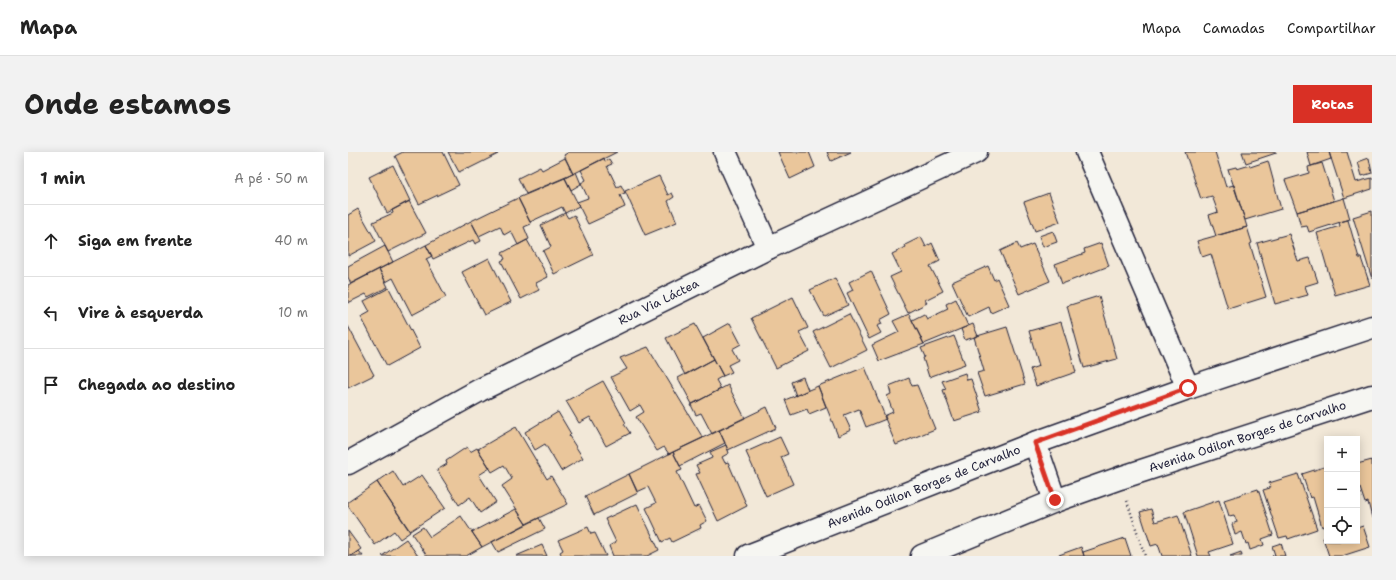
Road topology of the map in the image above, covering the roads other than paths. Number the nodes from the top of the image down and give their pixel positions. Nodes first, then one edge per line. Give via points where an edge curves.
1 (725, 152) edge
2 (976, 152) edge
3 (1087, 152) edge
4 (768, 248) junction
5 (1372, 327) edge
6 (1188, 388) junction
7 (1372, 396) edge
8 (1035, 443) junction
9 (348, 463) edge
10 (1055, 500) junction
11 (748, 556) edge
12 (922, 556) edge

1 - 4 street
2 - 4 street, Rua Via Láctea
3 - 6 street
4 - 9 street, Rua Via Láctea via 480,390
5 - 6 street, Avenida Odilon Borges de Carvalho
6 - 8 street, Avenida Odilon Borges de Carvalho
7 - 10 street, Avenida Odilon Borges de Carvalho
8 - 10 street
8 - 11 street, Avenida Odilon Borges de Carvalho
10 - 12 street, Avenida Odilon Borges de Carvalho

